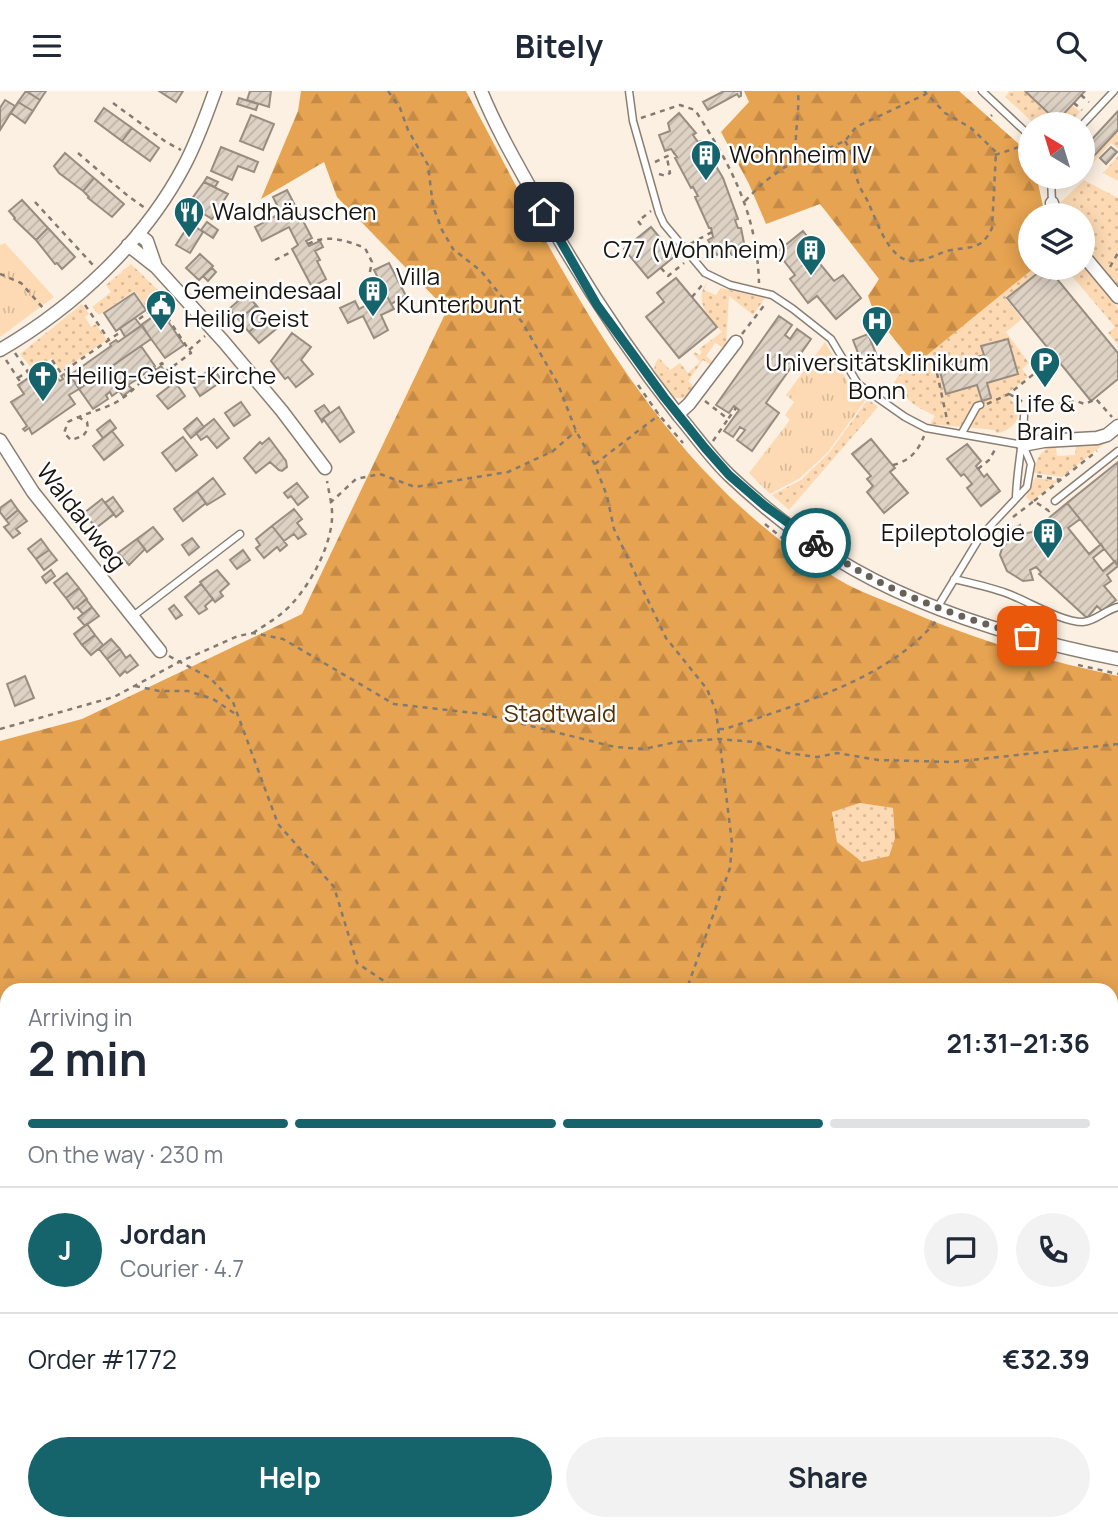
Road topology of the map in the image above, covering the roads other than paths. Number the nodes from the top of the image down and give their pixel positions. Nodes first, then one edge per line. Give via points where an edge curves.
1 (215, 91) edge
2 (481, 91) edge
3 (629, 91) edge
4 (982, 91) edge
5 (1114, 91) edge
6 (1094, 112) edge
7 (1018, 125) edge
8 (138, 234) junction
9 (128, 245) junction
10 (156, 267) junction
11 (1095, 269) edge
12 (1118, 297) edge
13 (736, 342) road end
14 (5, 351) edge
15 (984, 405) road end
16 (678, 414) junction
17 (1024, 416) dead end
18 (1115, 428) edge
19 (962, 433) junction
20 (0, 440) edge
21 (1023, 445) junction
22 (1118, 451) edge
23 (325, 468) road end
24 (1016, 497) junction
25 (1055, 501) dead end
26 (240, 534) dead end
27 (954, 579) junction
28 (1118, 607) edge
29 (937, 615) junction
30 (133, 616) junction
31 (160, 651) road end
32 (1118, 659) edge

1 - 8 street via 190,155
2 - 16 street via 597,305
3 - 19 lane via 657,208 690,257 710,276 772,295 793,309 831,339 858,384 905,417 926,428
4 - 7 lane
5 - 6 lane
8 - 9 street
8 - 10 street via 147,241
9 - 10 street
9 - 14 street
10 - 23 street via 282,411
11 - 12 street
13 - 16 street
15 - 19 lane via 977,406
16 - 29 street via 729,475 765,506 835,558
17 - 21 lane
18 - 21 street via 1094,438
19 - 21 lane
20 - 30 street, Waldauweg via 33,492
21 - 24 lane
21 - 24 lane via 1030,475 1027,487
22 - 25 lane
24 - 27 lane via 980,537
26 - 30 lane
27 - 28 lane via 1004,592 1082,622
27 - 29 lane
29 - 32 street
30 - 31 street, Waldauweg

